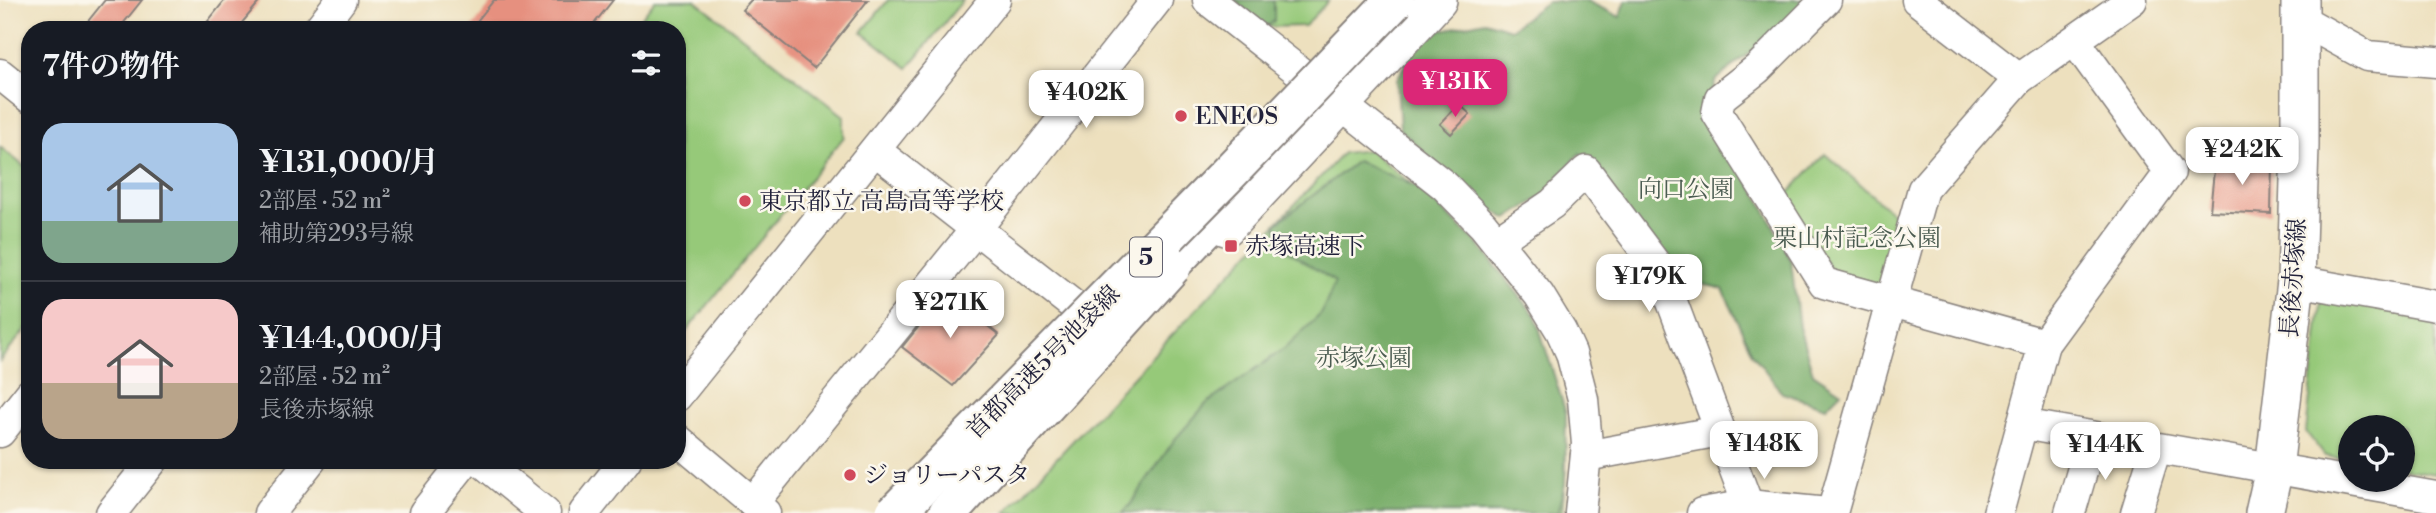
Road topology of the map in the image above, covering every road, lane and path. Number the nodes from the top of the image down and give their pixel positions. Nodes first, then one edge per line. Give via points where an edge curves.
1 (341, 0) edge
2 (995, 0) edge
3 (1157, 0) edge
4 (1208, 0) edge
5 (1373, 0) edge
6 (1395, 0) edge
7 (1419, 0) edge
8 (1438, 0) edge
9 (1826, 0) edge
10 (1917, 0) edge
11 (2133, 0) edge
12 (2300, 10) edge
13 (325, 21) edge
14 (2075, 41) junction
15 (2436, 62) edge
16 (1304, 73) junction
17 (0, 74) edge
18 (2019, 79) junction
19 (21, 91) edge
20 (1340, 103) junction
21 (875, 150) junction
22 (1233, 184) junction
23 (976, 229) junction
24 (1497, 241) junction
25 (2296, 281) junction
26 (1891, 303) junction
27 (2436, 306) edge
28 (1077, 308) junction
29 (2044, 344) junction
30 (686, 385) edge
31 (21, 405) edge
32 (2022, 424) junction
33 (1720, 431) junction
34 (0, 432) edge
35 (2092, 437) junction
36 (686, 447) edge
37 (2156, 448) junction
38 (1586, 456) junction
39 (147, 469) edge
40 (304, 469) edge
41 (459, 469) edge
42 (491, 469) edge
43 (619, 469) edge
44 (2274, 469) junction
45 (2436, 497) edge
46 (1748, 505) junction
47 (759, 508) edge
48 (123, 509) edge
49 (269, 513) edge
50 (424, 513) edge
51 (545, 513) edge
52 (584, 513) edge
53 (880, 513) edge
54 (895, 513) edge
55 (910, 513) edge
56 (934, 513) edge
57 (948, 513) edge
58 (961, 513) edge
59 (1580, 513) edge
60 (1702, 513) edge
61 (1830, 513) edge
62 (1998, 513) edge
63 (2070, 513) edge
64 (2136, 513) edge
65 (2264, 513) edge

1 - 13 street
2 - 21 street
3 - 23 street
4 - 16 street
5 - 16 main road
6 - 22 highway, 首都高速5号池袋線 / 5, bridge
7 - 22 highway, 首都高速5号池袋線 / 5
8 - 20 main road
9 - 26 street via 1757,69 1720,98 1717,113 1824,284
10 - 18 street
11 - 14 street
12 - 15 street via 2367,56
12 - 25 main road, 長後赤塚線
14 - 18 street
14 - 29 street via 2170,172
16 - 20 street
16 - 28 main road
17 - 19 street
18 - 26 street via 1923,189
20 - 24 street via 1445,186
20 - 58 main road
21 - 23 street
21 - 30 street
22 - 54 highway, 首都高速5号池袋線 / 5, bridge
22 - 55 highway, bridge
22 - 56 highway, bridge
22 - 57 highway, 首都高速5号池袋線 / 5, bridge
23 - 28 street
23 - 47 street
24 - 33 street via 1552,204 1586,171 1660,270
24 - 38 street via 1551,314 1571,353 1583,399
25 - 27 street
25 - 44 main road, 長後赤塚線
26 - 29 street
26 - 61 street
28 - 53 main road
29 - 32 street
31 - 34 street
32 - 35 street
32 - 62 street
33 - 38 street
33 - 46 street
35 - 37 street
35 - 63 street
36 - 47 street
37 - 44 street
37 - 64 street
38 - 59 street
39 - 48 street
40 - 49 street
41 - 50 street
42 - 51 street
43 - 52 street
44 - 45 street
44 - 65 main road, 長後赤塚線
46 - 60 street
46 - 61 street

